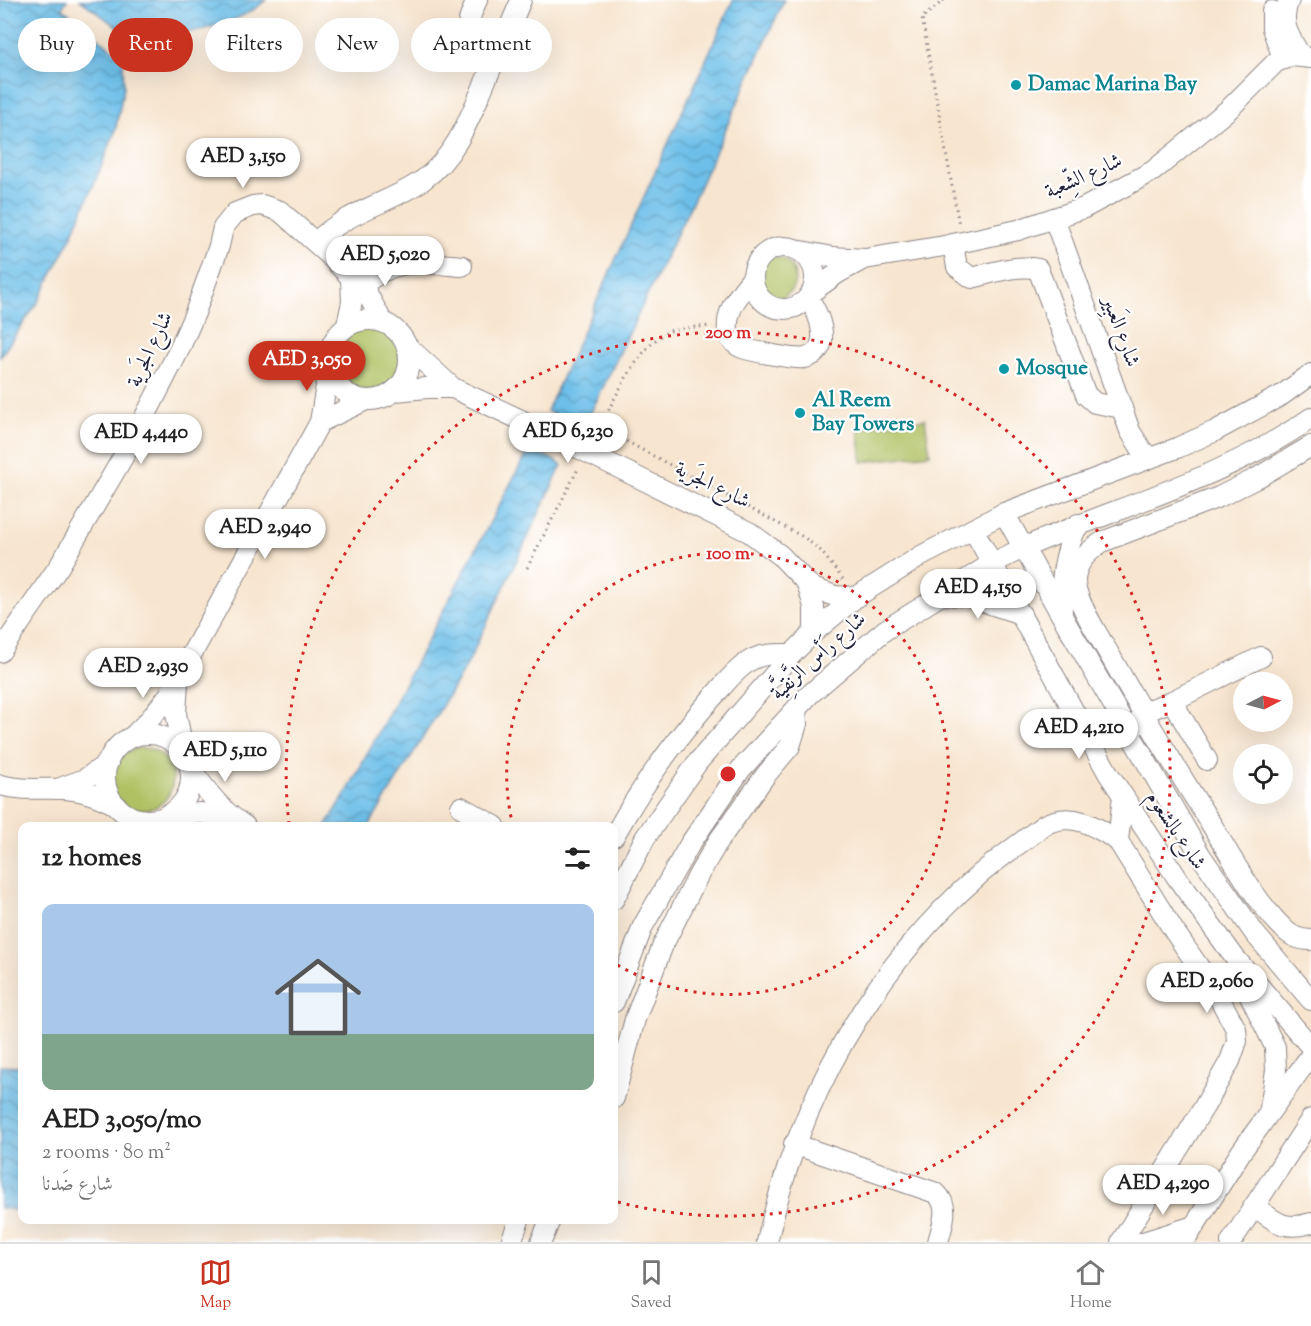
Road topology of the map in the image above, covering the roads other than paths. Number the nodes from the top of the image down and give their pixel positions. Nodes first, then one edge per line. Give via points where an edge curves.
1 (477, 0) edge
2 (521, 0) edge
3 (1276, 0) edge
4 (1289, 0) edge
5 (469, 18) edge
6 (513, 18) edge
7 (1298, 57) edge
8 (490, 72) edge
9 (1054, 218) junction
10 (316, 242) junction
11 (958, 243) junction
12 (801, 251) junction
13 (865, 259) junction
14 (462, 266) dead end
15 (753, 277) junction
16 (356, 283) junction
17 (810, 295) junction
18 (382, 321) junction
19 (347, 325) junction
20 (407, 346) junction
21 (328, 367) junction
22 (1311, 374) edge
23 (453, 388) junction
24 (395, 391) junction
25 (366, 400) junction
26 (1122, 408) junction
27 (1311, 418) edge
28 (320, 422) junction
29 (1311, 446) edge
30 (1150, 458) junction
31 (1004, 513) junction
32 (1078, 524) junction
33 (973, 529) junction
34 (1023, 548) junction
35 (993, 563) junction
36 (807, 583) junction
37 (940, 595) junction
38 (856, 597) junction
39 (1021, 614) junction
40 (1062, 618) junction
41 (814, 632) junction
42 (0, 652) edge
43 (792, 654) junction
44 (1261, 657) dead end
45 (178, 680) junction
46 (1172, 701) junction
47 (796, 709) junction
48 (1142, 713) junction
49 (132, 736) junction
50 (1134, 741) junction
51 (187, 760) junction
52 (1207, 760) dead end
53 (108, 763) junction
54 (0, 785) edge
55 (60, 788) junction
56 (1123, 795) junction
57 (116, 805) junction
58 (168, 814) junction
59 (461, 818) edge
60 (236, 822) edge
61 (239, 822) edge
62 (478, 822) edge
63 (618, 829) edge
64 (1118, 841) junction
65 (1221, 885) junction
66 (1251, 888) junction
67 (618, 891) edge
68 (1311, 940) edge
69 (1235, 958) junction
70 (1285, 971) junction
71 (1311, 976) edge
72 (618, 992) edge
73 (1311, 1000) edge
74 (1311, 1047) edge
75 (1311, 1055) edge
76 (618, 1083) edge
77 (1269, 1114) junction
78 (1307, 1128) edge
79 (794, 1144) junction
80 (1254, 1206) junction
81 (517, 1224) edge
82 (548, 1224) edge
83 (1311, 1224) edge
84 (1189, 1234) edge
85 (510, 1242) edge
86 (541, 1242) edge
87 (767, 1242) edge
88 (938, 1242) edge
89 (1121, 1242) edge
90 (1143, 1242) edge
91 (1231, 1242) edge
92 (1299, 1242) edge

1 - 5 street
2 - 6 street
3 - 7 street via 1272,28
4 - 7 street via 1284,19
7 - 9 street, شارع الشِّعبة via 1268,69 1229,109 1153,171 1084,208
8 - 10 street via 463,134 437,168 410,188 341,221
9 - 11 street, شارع الشِّعبة
9 - 26 street, شارع العَبِير
10 - 16 street, شارع الجَرية
10 - 42 street, شارع الجَرية via 294,224 273,217 252,219 233,230 219,246 177,354 133,440 60,565
11 - 13 street, شارع الشِّعبة
11 - 26 street via 957,267 972,278 1007,270 1038,269 1086,395 1095,403
12 - 13 street, شارع الشِّعبة
12 - 15 street via 783,246 765,252
12 - 17 street via 813,264 815,282
13 - 17 street, شارع الشِّعبة via 838,273
14 - 16 street via 404,263
15 - 17 street via 759,295 773,307 792,308
15 - 17 street via 734,300 727,324 729,337 740,347 807,358 819,349 822,335
16 - 18 street, شارع الجَرية
16 - 19 street
18 - 19 street via 358,320
18 - 20 street via 393,327
19 - 21 street via 332,343
20 - 23 street, شارع الجَرية
20 - 24 street via 409,366
21 - 25 street via 346,393
21 - 28 street
22 - 30 street, شارع رَأس الرَّنقِيَّة via 1282,395 1215,431
23 - 24 street, شارع الجَرية
23 - 36 street, شارع الجَرية, bridge via 749,532 780,555
24 - 25 street
25 - 28 street
26 - 30 street, شارع العَبِير via 1136,441
27 - 32 street, شارع رَأس الرَّنقِيَّة via 1236,461
28 - 45 street
29 - 48 street via 1219,497 1102,542 1089,550 1080,563 1075,581 1077,594
30 - 31 street, شارع رَأس الرَّنقِيَّة
31 - 33 street, شارع رَأس الرَّنقِيَّة
31 - 34 street, شارع بالشعوم
32 - 34 street, شارع رَأس الرَّنقِيَّة
32 - 40 street via 1067,547 1062,571
33 - 35 street, شارع بالشعوم
33 - 38 street, شارع رَأس الرَّنقِيَّة
34 - 35 street, شارع رَأس الرَّنقِيَّة
34 - 40 street, شارع بالشعوم
35 - 37 street, شارع رَأس الرَّنقِيَّة
35 - 39 street, شارع بالشعوم
36 - 38 street, شارع الجَرية via 825,593
36 - 41 street via 814,607
37 - 39 street via 966,596
37 - 47 street, شارع رَأس الرَّنقِيَّة via 885,630
38 - 41 street, شارع رَأس الرَّنقِيَّة
39 - 56 street, شارع بالشعوم
40 - 50 street, شارع بالشعوم
41 - 43 street, شارع رَأس الرَّنقِيَّة
43 - 63 street via 758,657 732,676 665,755
43 - 67 street, شارع رَأس الرَّنقِيَّة via 697,764 645,838
44 - 46 street
45 - 49 street via 159,710
45 - 51 street via 176,714
46 - 48 street
46 - 52 street
47 - 72 street, شارع رَأس الرَّنقِيَّة via 741,769 690,844 643,926
47 - 76 street via 797,724 790,746 719,840 667,936 635,1019
48 - 50 street
48 - 66 street
49 - 51 street via 157,734 178,746
49 - 53 street via 121,743
50 - 65 street, شارع بالشعوم
51 - 58 street via 191,780 188,793
51 - 61 street via 211,795
53 - 55 street via 86,778
53 - 57 street via 106,785
54 - 55 street via 26,790
55 - 57 street
56 - 64 street
56 - 69 street, شارع بالشعوم
57 - 58 street via 137,818 149,820
58 - 60 street via 201,813
59 - 62 street
64 - 79 street via 1088,822 1054,820 979,875 920,933 870,998 827,1069
64 - 89 street via 1216,992 1236,1029 1237,1041 1230,1061 1174,1141
65 - 66 street
65 - 70 street, شارع بالشعوم
66 - 68 street via 1284,930 1299,940
69 - 74 street, شارع بالشعوم
69 - 77 street via 1275,1047 1276,1070
70 - 71 street
70 - 73 street, شارع بالشعوم
75 - 77 street
77 - 84 street
78 - 80 street
79 - 87 street
79 - 88 street via 936,1193 945,1207
80 - 83 street via 1280,1225
80 - 91 street
81 - 85 street
82 - 86 street
83 - 92 street
84 - 90 street

